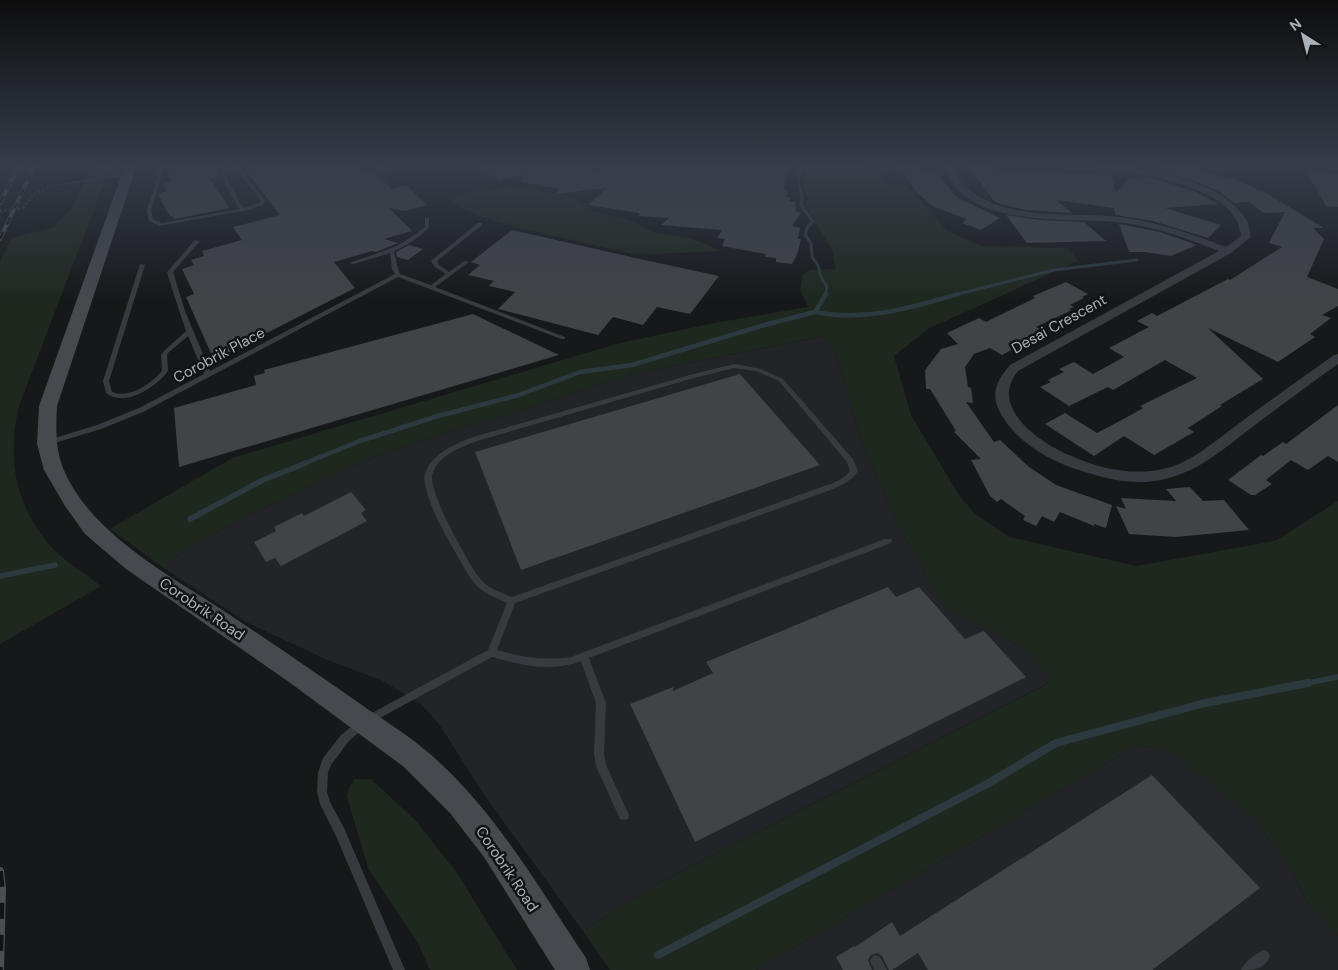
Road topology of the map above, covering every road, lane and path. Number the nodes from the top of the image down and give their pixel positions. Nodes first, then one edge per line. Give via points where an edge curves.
1 (115, 210) edge
2 (149, 210) edge
3 (241, 210) edge
4 (1013, 210) edge
5 (1232, 210) edge
6 (427, 218) dead end
7 (480, 224) dead end
8 (197, 241) dead end
9 (392, 251) junction
10 (1227, 251) junction
11 (466, 262) dead end
12 (352, 263) dead end
13 (142, 266) dead end
14 (449, 274) junction
15 (398, 275) junction
16 (432, 287) junction
17 (189, 332) junction
18 (563, 338) dead end
19 (1338, 358) edge
20 (208, 375) junction
21 (46, 444) junction
22 (888, 541) dead end
23 (512, 601) junction
24 (491, 653) junction
25 (584, 656) junction
26 (364, 722) junction
27 (624, 815) dead end
28 (1264, 956) dead end
29 (399, 970) edge
30 (574, 970) edge
31 (1247, 970) edge

1 - 21 street, Corobrik Road via 48,406
2 - 3 lane via 151,220 157,225
4 - 10 street via 1136,222
5 - 10 street, Desai Crescent via 1240,217 1246,237
6 - 9 lane via 427,226 420,234
7 - 14 lane via 434,260
8 - 17 lane via 170,272
9 - 12 lane
9 - 15 lane
10 - 19 street, Desai Crescent via 1014,368 1001,393 1003,406 1017,426 1050,451 1092,469 1127,476 1164,474 1205,454
11 - 14 lane
13 - 17 lane via 106,381 109,393 128,395 158,380 165,371 166,352
14 - 16 lane
15 - 16 lane
15 - 20 lane, Corobrik Place
16 - 18 lane
17 - 20 lane
20 - 21 lane, Corobrik Place via 120,419
21 - 26 street, Corobrik Road via 54,470 92,528 134,563
22 - 25 lane
23 - 23 lane via 491,593 479,583 435,502 428,475 441,457 455,447 692,376 734,366 752,367 781,380 850,461 854,471 845,481
23 - 24 lane
24 - 25 lane via 548,664
24 - 26 lane
25 - 27 lane via 601,703 601,766
26 - 29 lane via 345,738 327,762 322,792
26 - 30 street, Corobrik Road via 414,758 460,803 494,847
28 - 31 lane

